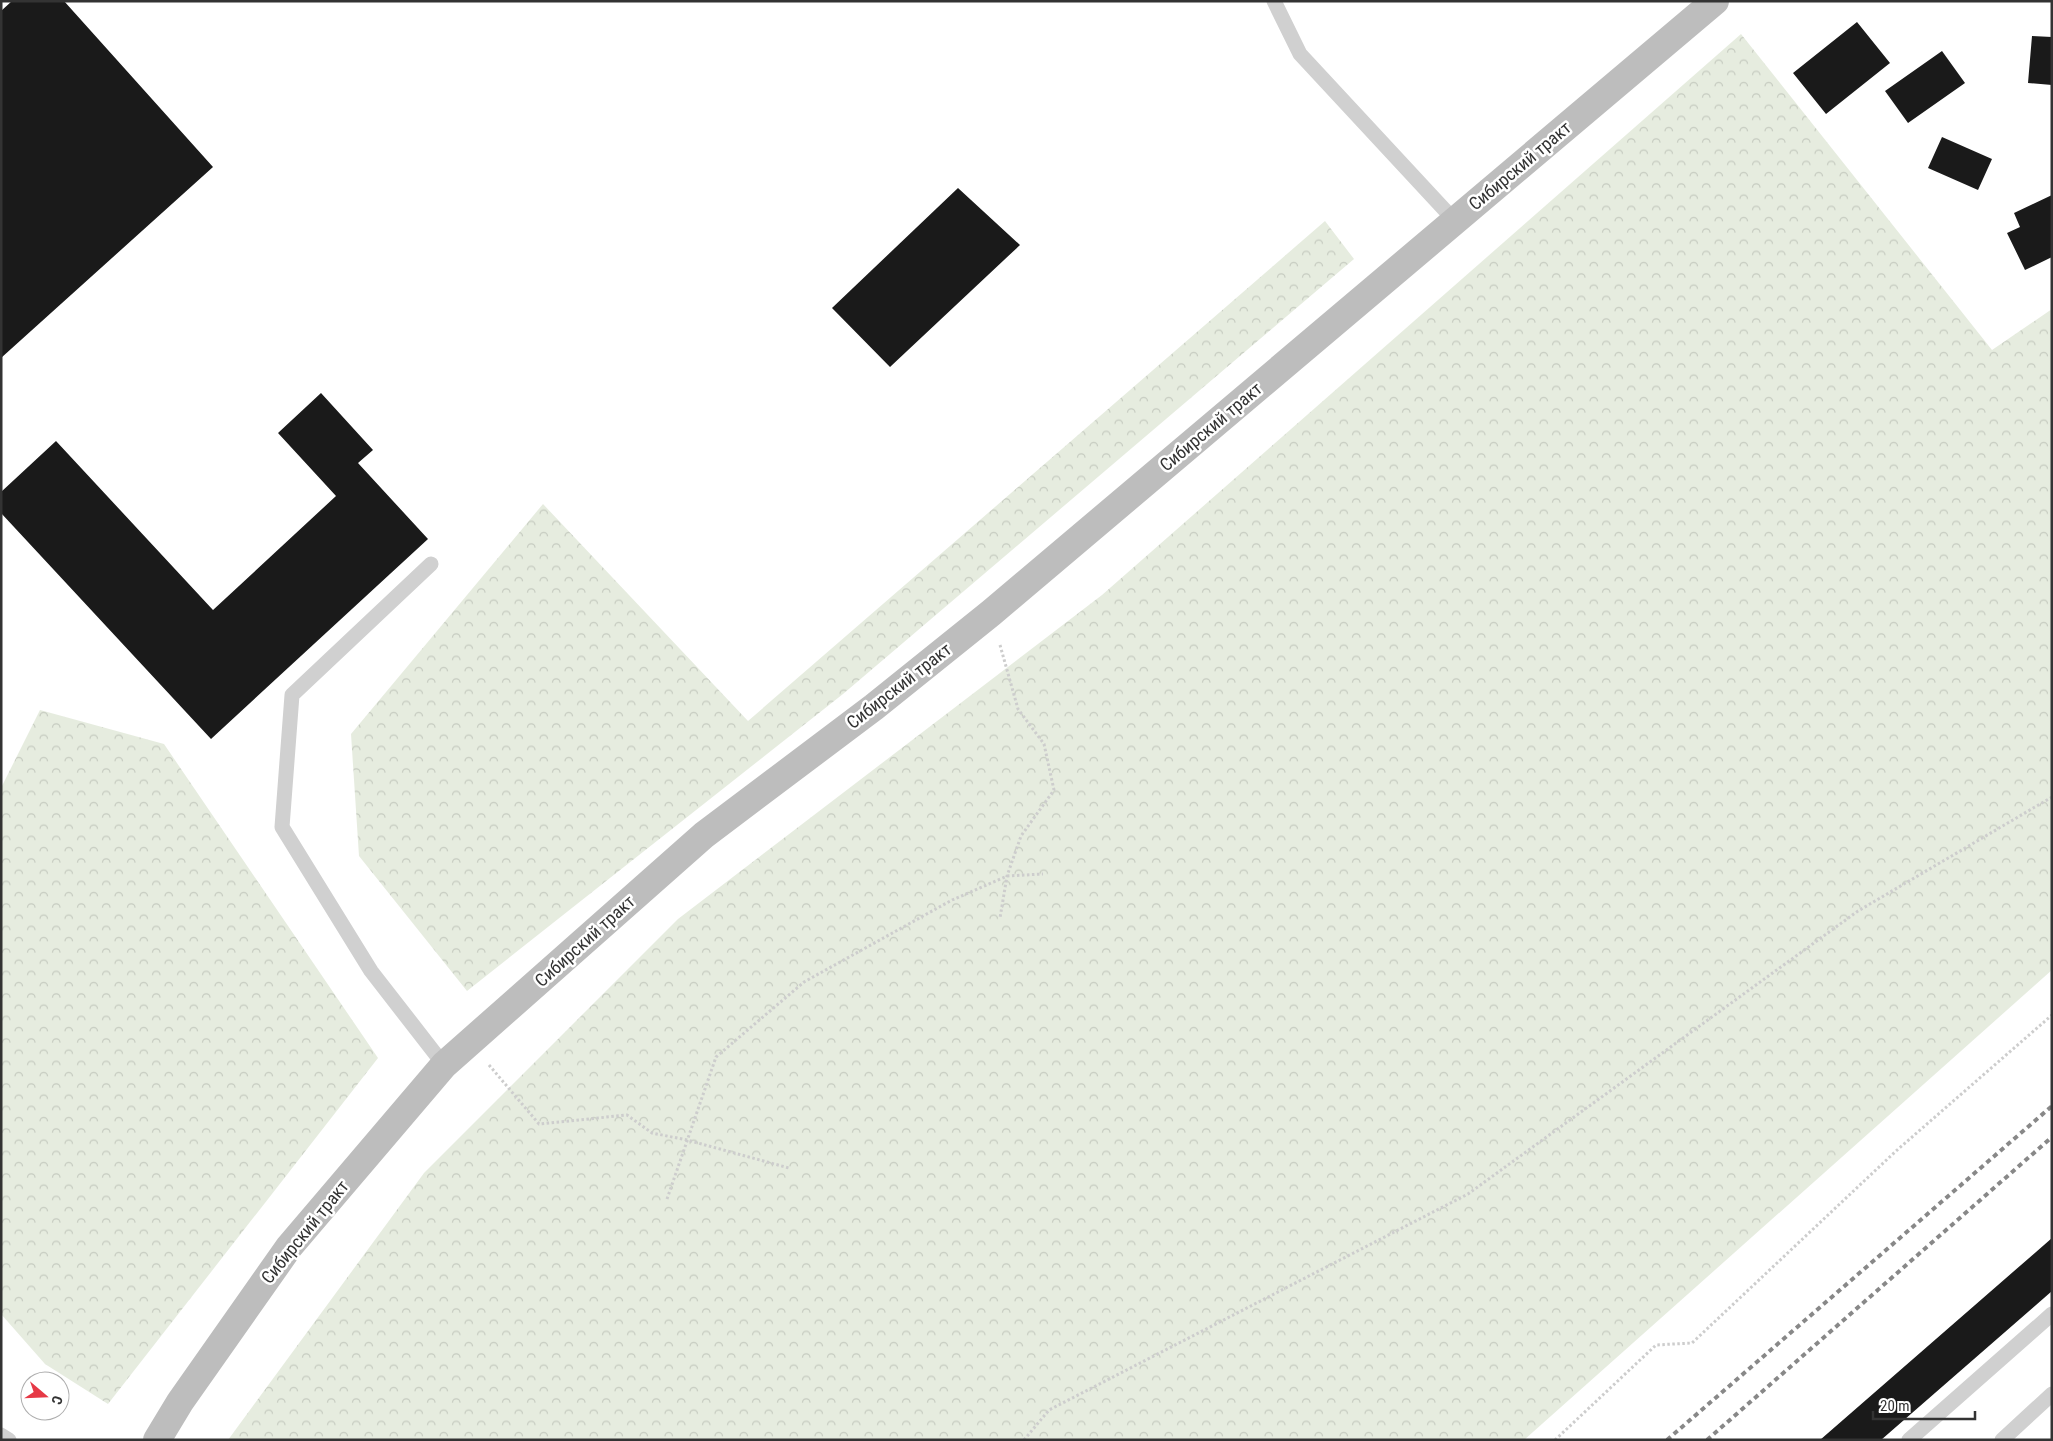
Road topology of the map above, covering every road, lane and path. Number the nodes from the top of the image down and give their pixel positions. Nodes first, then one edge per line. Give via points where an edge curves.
1 (1274, 1) edge
2 (1715, 1) edge
3 (1455, 221) junction
4 (431, 564) dead end
5 (991, 613) junction
6 (2052, 797) edge
7 (1043, 874) dead end
8 (1007, 876) junction
9 (1000, 918) dead end
10 (2052, 1015) edge
11 (470, 1042) junction
12 (444, 1065) junction
13 (687, 1140) junction
14 (789, 1168) dead end
15 (667, 1199) dead end
16 (2052, 1314) edge
17 (2052, 1394) edge
18 (1, 1435) edge
19 (9, 1440) edge
20 (157, 1440) edge
21 (1024, 1440) edge
22 (1555, 1440) edge
23 (1909, 1440) edge
24 (2002, 1440) edge

1 - 3 lane via 1300,54
2 - 3 main road, Сибирский тракт
3 - 5 main road, Сибирский тракт
4 - 12 lane via 292,695 282,827 371,971
5 - 8 path via 1018,709 1044,744 1054,790 1021,836
5 - 11 main road, Сибирский тракт via 874,707 704,835
6 - 21 path via 1858,911 1468,1194 1049,1410
7 - 8 path
8 - 9 path
8 - 13 path via 952,900 804,982 716,1057
10 - 22 path via 1896,1151 1692,1343 1656,1345
11 - 12 main road, Сибирский тракт
11 - 13 path via 540,1124 627,1115 652,1133
12 - 20 main road, Сибирский тракт via 289,1247
13 - 14 path
13 - 15 path
16 - 23 lane
17 - 24 lane
18 - 19 lane

